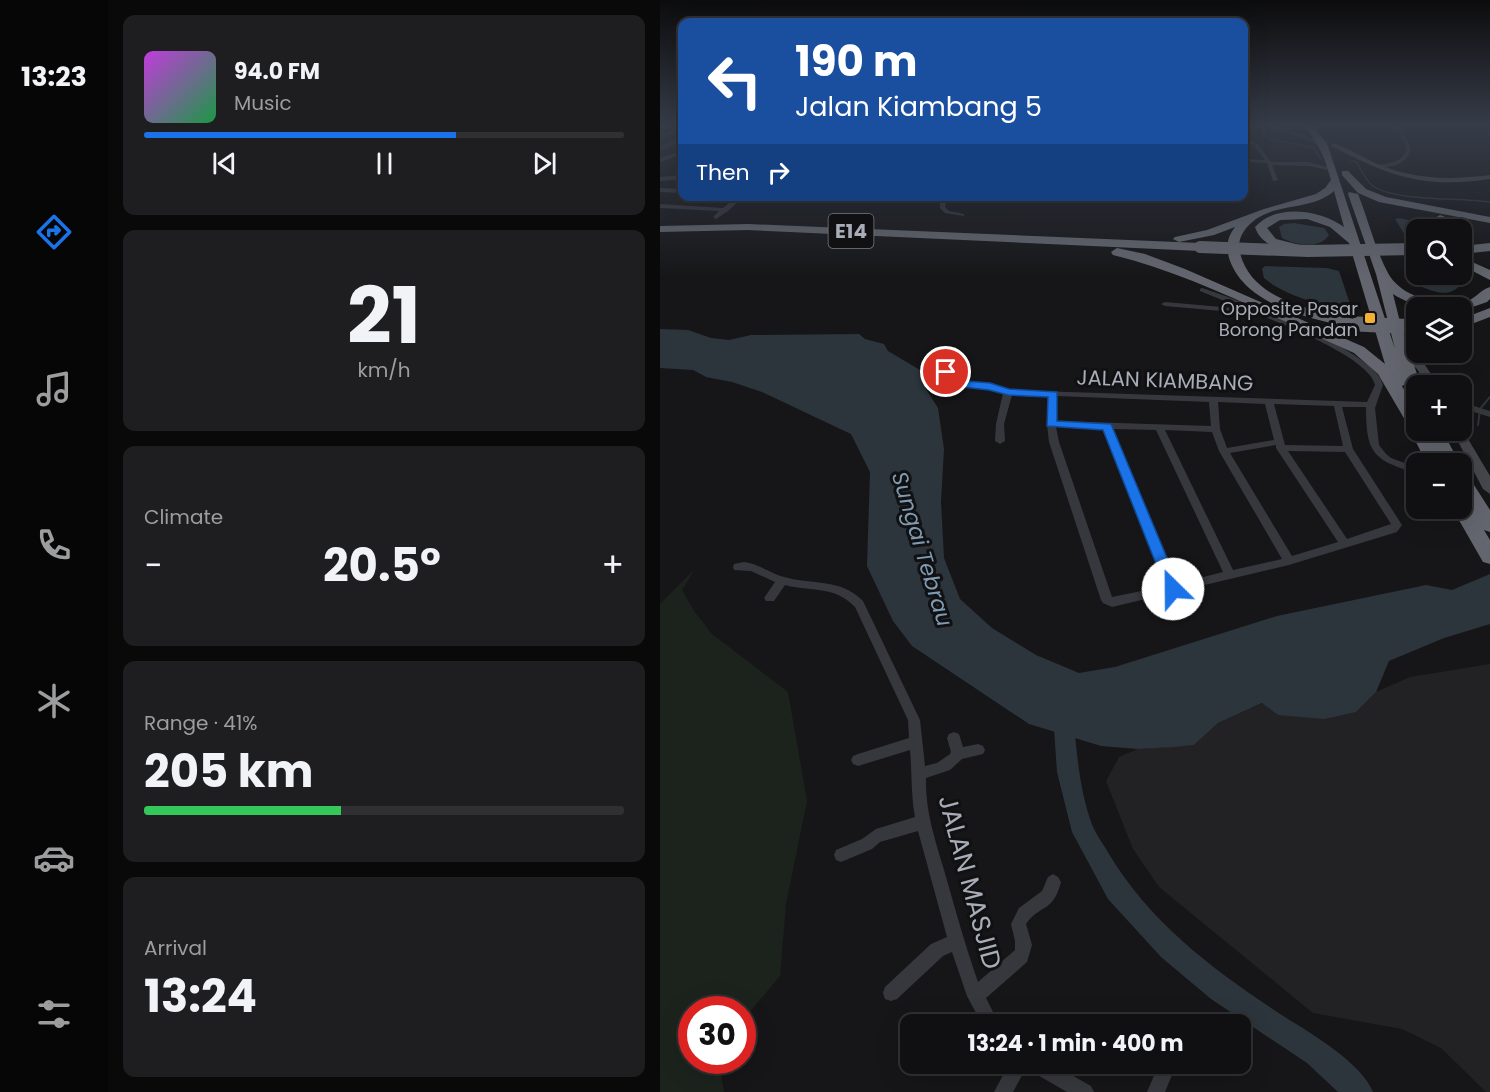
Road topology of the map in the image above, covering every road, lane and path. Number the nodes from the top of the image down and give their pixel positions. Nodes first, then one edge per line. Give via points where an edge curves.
1 (678, 177) edge
2 (1274, 177) edge
3 (1327, 177) edge
4 (1332, 177) edge
5 (1347, 177) edge
6 (1349, 177) edge
7 (1404, 177) edge
8 (1490, 177) edge
9 (660, 179) edge
10 (1275, 180) dead end
11 (660, 190) edge
12 (678, 191) edge
13 (736, 201) edge
14 (944, 201) edge
15 (660, 206) edge
16 (726, 210) junction
17 (1268, 211) junction
18 (1384, 212) dead end
19 (962, 215) dead end
20 (716, 217) dead end
21 (1440, 219) edge
22 (1490, 220) edge
23 (660, 229) edge
24 (660, 234) edge
25 (920, 240) junction
26 (842, 241) dead end
27 (1126, 243) junction
28 (1356, 244) junction
29 (1472, 244) edge
30 (1490, 245) edge
31 (1086, 247) junction
32 (1472, 248) edge
33 (1199, 249) junction
34 (1330, 251) junction
35 (1406, 252) edge
36 (1406, 252) edge
37 (1472, 265) edge
38 (1382, 274) junction
39 (1490, 276) edge
40 (1202, 290) dead end
41 (1490, 291) edge
42 (1164, 304) dead end
43 (1257, 312) junction
44 (1490, 312) edge
45 (1472, 319) edge
46 (1406, 326) edge
47 (1401, 348) junction
48 (946, 372) dead end
49 (1410, 375) edge
50 (1426, 375) edge
51 (1008, 392) junction
52 (1406, 392) edge
53 (1053, 394) junction
54 (1213, 399) junction
55 (1269, 401) junction
56 (1337, 403) junction
57 (1370, 405) junction
58 (1406, 406) edge
59 (1472, 409) edge
60 (1489, 414) edge
61 (1052, 424) junction
62 (1107, 426) junction
63 (1159, 427) junction
64 (1216, 429) junction
65 (1000, 441) dead end
66 (1431, 441) edge
67 (1464, 441) edge
68 (1280, 445) junction
69 (1347, 449) junction
70 (1224, 451) junction
71 (1442, 453) edge
72 (1403, 465) junction
73 (1406, 465) edge
74 (1406, 466) edge
75 (1490, 489) edge
76 (1472, 495) edge
77 (1468, 519) edge
78 (1489, 521) edge
79 (1345, 545) junction
80 (1487, 552) edge
81 (1289, 561) junction
82 (738, 567) dead end
83 (1230, 575) junction
84 (782, 581) junction
85 (1173, 589) junction
86 (770, 598) dead end
87 (954, 738) dead end
88 (916, 742) junction
89 (978, 750) dead end
90 (958, 754) junction
91 (858, 759) dead end
92 (919, 773) junction
93 (922, 822) junction
94 (841, 855) dead end
95 (1053, 882) dead end
96 (956, 941) junction
97 (891, 993) dead end
98 (975, 996) junction
99 (985, 1014) edge
100 (1014, 1074) edge
101 (1052, 1074) edge
102 (1163, 1074) edge
103 (1004, 1092) edge
104 (1084, 1092) edge
105 (1156, 1092) edge

1 - 9 street
2 - 10 street
3 - 17 highway via 1324,194
4 - 28 highway via 1340,191
5 - 38 highway via 1368,221
6 - 22 highway via 1362,191 1383,200
7 - 8 street via 1433,182
11 - 12 street
13 - 16 street
14 - 19 street via 942,207 947,212
15 - 16 street
16 - 20 street
17 - 27 highway via 1198,236
17 - 46 highway, bridge via 1247,222 1232,241 1234,260 1246,279 1280,301 1331,320
18 - 21 highway
23 - 27 highway, E14 via 747,227
24 - 25 highway, E14 via 770,232
25 - 26 highway
25 - 31 highway, E14
27 - 33 highway, E14
28 - 34 highway, bridge via 1329,223 1304,217 1273,219 1261,231 1265,237 1288,247
28 - 52 highway via 1377,320
29 - 30 highway
30 - 32 highway
31 - 33 highway, E14
31 - 58 highway via 1158,263 1354,347 1372,357
33 - 34 highway, E14, bridge
33 - 36 highway, E14 via 1296,256
34 - 35 highway, bridge
37 - 39 highway
38 - 41 highway via 1398,291 1429,303 1469,305 1481,301
38 - 47 highway
40 - 43 street
42 - 43 street
43 - 57 street via 1317,338 1370,371 1380,387
44 - 45 highway
47 - 49 highway
47 - 50 street
48 - 51 street, JALAN KIAMBANG via 958,383
51 - 53 street, JALAN KIAMBANG
51 - 65 street
53 - 54 street, JALAN KIAMBANG
53 - 61 street
54 - 55 street, JALAN KIAMBANG
54 - 64 street
55 - 56 street, JALAN KIAMBANG
55 - 68 street
56 - 57 street, JALAN KIAMBANG
56 - 69 street
57 - 72 street via 1373,445 1383,458
59 - 60 street
61 - 62 street
61 - 85 street via 1054,442 1107,600 1112,603
62 - 63 street
62 - 85 street
63 - 64 street
63 - 83 street
64 - 70 street
66 - 71 highway
67 - 75 street
68 - 69 street
68 - 70 street
68 - 79 street
69 - 79 street via 1398,525
70 - 81 street
72 - 73 street
72 - 74 street
76 - 78 highway
77 - 80 highway
79 - 81 street
81 - 83 street
82 - 84 street, JALAN MASJID via 746,565
83 - 85 street
84 - 86 street
84 - 88 street, JALAN MASJID via 852,595 914,720
87 - 90 street
88 - 91 street
88 - 92 street, JALAN MASJID
89 - 90 street
90 - 92 street via 933,771
92 - 93 street, JALAN MASJID
93 - 94 street via 876,836
93 - 96 street, JALAN MASJID
95 - 98 street via 1046,901 1019,921 1025,944 1021,956
96 - 97 street via 937,950
96 - 98 street, JALAN MASJID
98 - 99 street, JALAN MASJID
100 - 103 street
101 - 104 street
102 - 105 street

